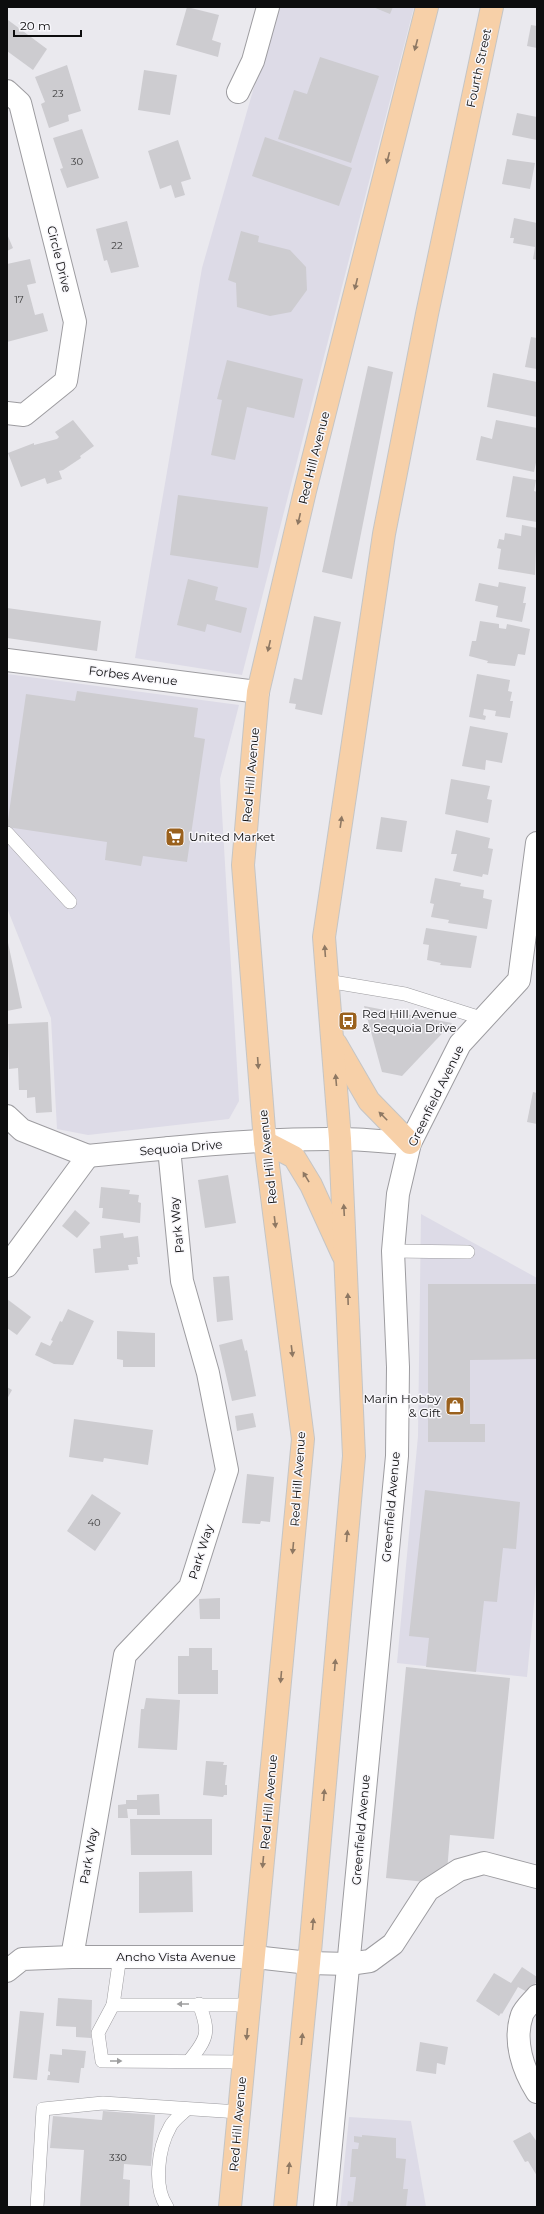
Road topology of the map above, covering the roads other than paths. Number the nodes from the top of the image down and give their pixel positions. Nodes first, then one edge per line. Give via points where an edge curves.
1 (268, 7) edge
2 (427, 7) edge
3 (492, 7) edge
4 (7, 91) edge
5 (238, 92) dead end
6 (16, 414) edge
7 (7, 660) edge
8 (258, 692) junction
9 (7, 834) edge
10 (537, 843) edge
11 (70, 902) dead end
12 (328, 981) junction
13 (528, 981) edge
14 (484, 1019) junction
15 (332, 1038) junction
16 (7, 1116) edge
17 (340, 1139) junction
18 (265, 1142) junction
19 (410, 1143) junction
20 (169, 1148) junction
21 (88, 1156) junction
22 (393, 1251) junction
23 (468, 1252) dead end
24 (347, 1263) junction
25 (7, 1266) edge
26 (537, 1877) edge
27 (120, 1956) junction
28 (72, 1957) junction
29 (254, 1957) junction
30 (309, 1963) junction
31 (349, 1964) junction
32 (7, 1971) edge
33 (537, 1996) edge
34 (199, 2004) junction
35 (113, 2005) junction
36 (250, 2005) junction
37 (189, 2061) junction
38 (244, 2062) junction
39 (537, 2092) edge
40 (187, 2109) junction
41 (239, 2112) junction
42 (37, 2207) edge
43 (167, 2207) edge
44 (230, 2207) edge
45 (285, 2207) edge
46 (325, 2207) edge

1 - 5 street via 253,61
2 -> 8 main road, Red Hill Avenue via 397,120
12 -> 3 main road, Fourth Street via 324,938 384,534 427,314
4 - 6 street, Circle Drive via 20,103 75,322 66,381
7 - 8 street, Forbes Avenue
8 -> 18 main road, Red Hill Avenue via 243,865
9 - 11 lane
10 - 13 street, Greenfield Avenue
12 - 14 lane via 405,994
12 - 15 main road
13 - 14 street, Greenfield Avenue
14 - 19 street, Greenfield Avenue via 460,1044
17 -> 15 main road
19 -> 15 main road via 369,1101
16 - 21 street via 22,1130
17 - 18 street, Sequoia Drive
17 - 19 street, Sequoia Drive
24 -> 17 main road
18 - 20 street, Sequoia Drive
24 -> 18 main road via 311,1185 294,1157
18 -> 29 main road, Red Hill Avenue via 303,1439
19 - 22 street, Greenfield Avenue via 398,1194
20 - 21 street, Sequoia Drive
20 - 28 street, Park Way via 182,1281 208,1372 227,1470 190,1587 125,1655
21 - 25 street
22 - 23 lane
22 - 31 street, Greenfield Avenue via 398,1367 397,1456
30 -> 24 main road via 354,1456
26 - 31 street, Ancho Vista Avenue via 484,1864 459,1870 428,1890 393,1944 370,1961
27 - 28 street, Ancho Vista Avenue
27 - 29 street, Ancho Vista Avenue
27 - 35 lane
28 - 32 street, Ancho Vista Avenue via 22,1958
29 - 30 street, Ancho Vista Avenue
29 - 36 main road, Red Hill Avenue
30 - 31 street, Ancho Vista Avenue
45 -> 30 main road
31 - 46 street, Greenfield Avenue
33 - 39 street via 522,2015 518,2044 527,2077
34 -> 35 lane
34 - 36 lane
34 - 37 lane via 206,2022 206,2036
35 -> 37 lane via 98,2033 102,2061
36 -> 38 main road, Red Hill Avenue
37 - 38 lane
38 - 41 main road, Red Hill Avenue
40 - 41 lane
40 - 42 lane via 103,2103 43,2109
40 - 43 lane via 170,2126 162,2146 159,2171 161,2198
41 - 44 main road, Red Hill Avenue

